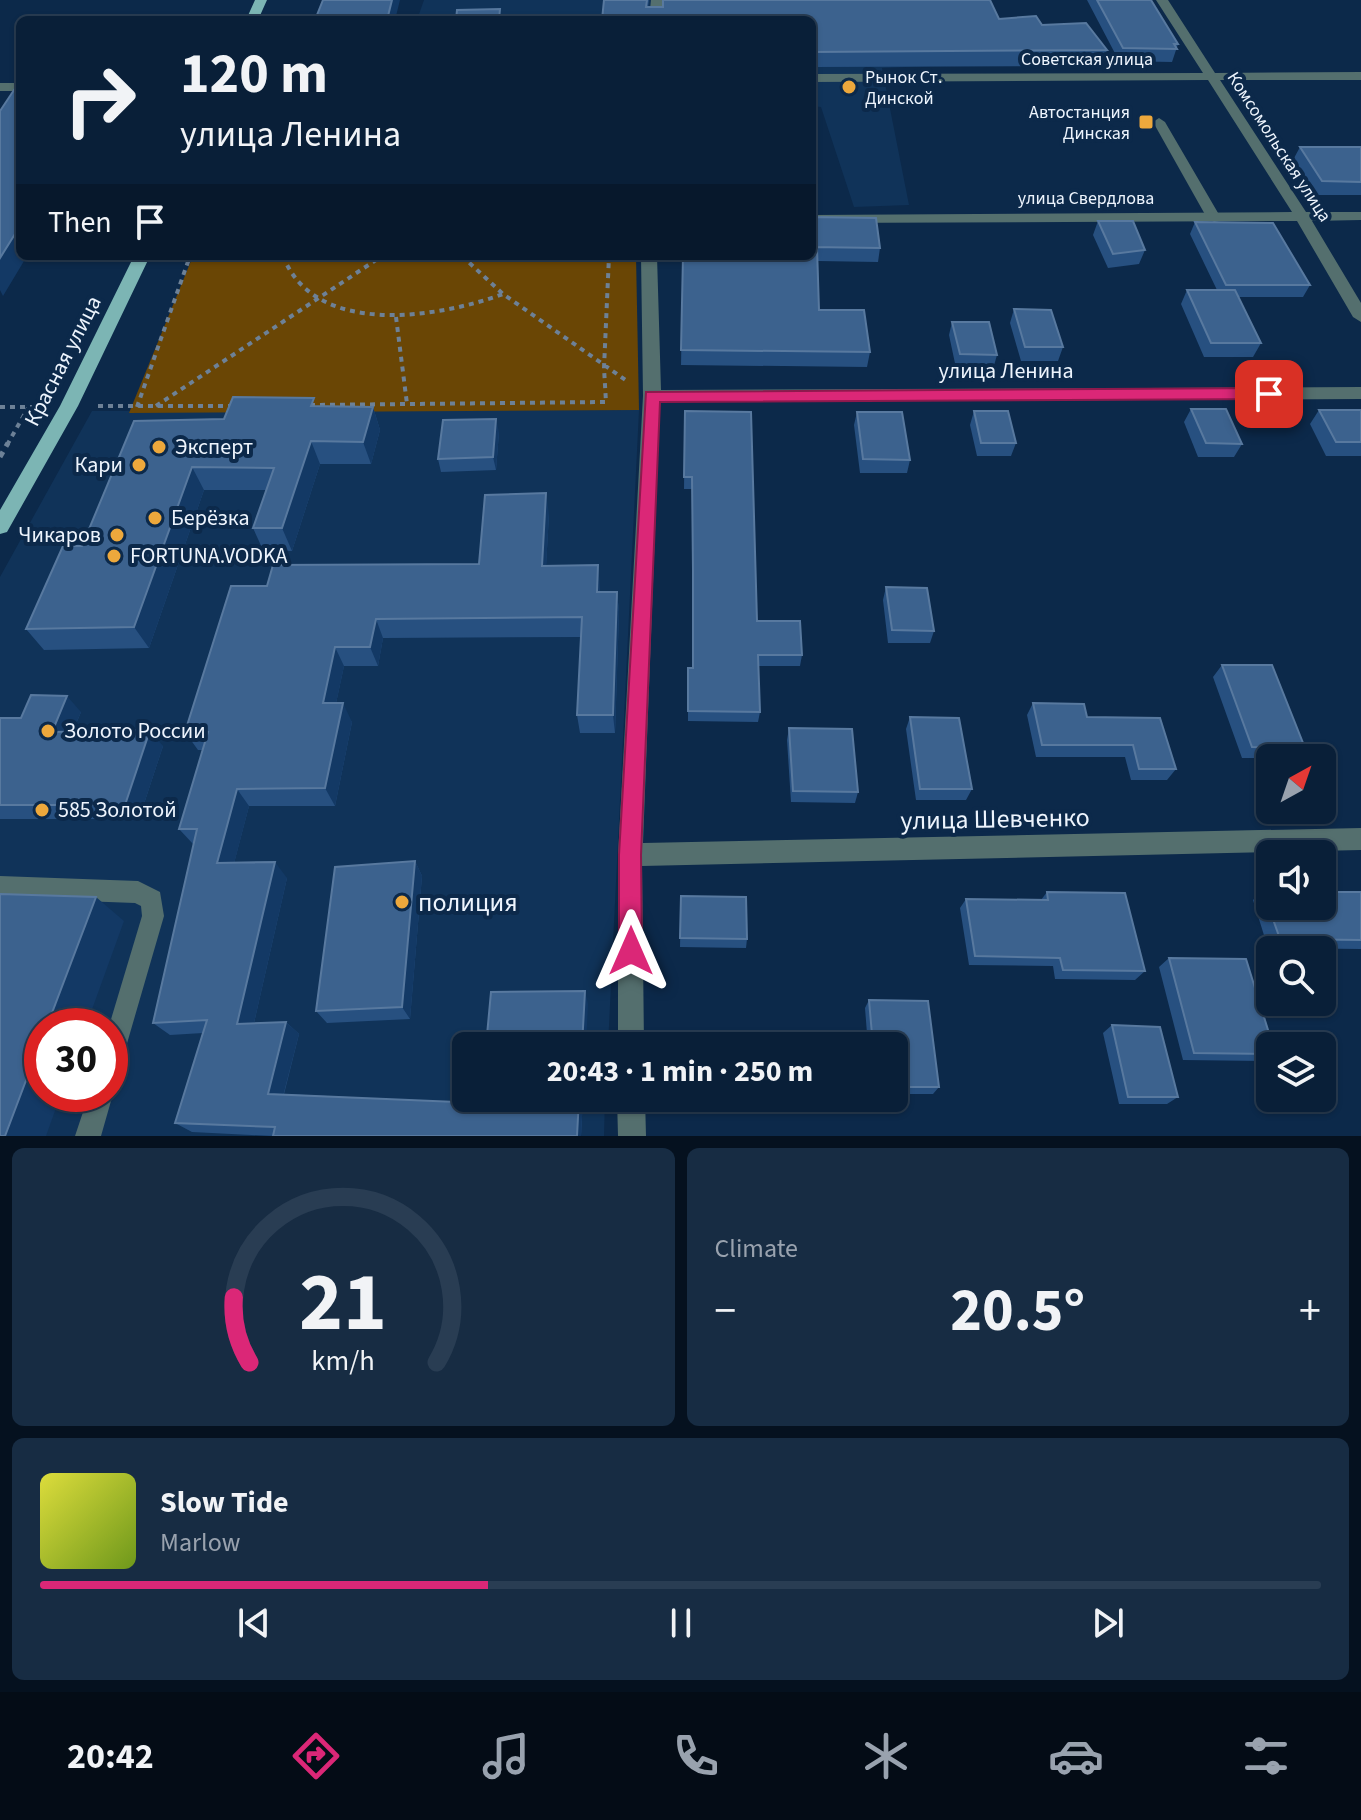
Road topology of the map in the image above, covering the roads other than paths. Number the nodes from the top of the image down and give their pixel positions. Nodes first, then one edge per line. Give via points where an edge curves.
1 (1162, 0) edge
2 (1361, 76) edge
3 (1210, 77) junction
4 (816, 78) edge
5 (1159, 122) dead end
6 (1301, 215) junction
7 (1361, 216) edge
8 (1214, 218) junction
9 (816, 219) edge
10 (140, 260) edge
11 (649, 260) edge
12 (1361, 317) edge
13 (1361, 393) edge
14 (652, 396) junction
15 (0, 527) edge
16 (1361, 839) edge
17 (630, 855) junction
18 (0, 887) edge
19 (126, 1008) edge
20 (631, 1032) edge
21 (95, 1112) edge
22 (631, 1112) edge
23 (88, 1136) edge
24 (632, 1136) edge

1 - 3 street, Комсомольская улица
2 - 3 street, Советская улица
3 - 4 street, Советская улица
3 - 6 street, Комсомольская улица
5 - 8 lane
6 - 7 street, улица Свердлова
6 - 8 street, улица Свердлова
6 - 12 street, Комсомольская улица
8 - 9 street, улица Свердлова
10 - 15 main road, Красная улица via 69,406
11 - 14 street
13 - 14 street, улица Ленина
14 - 17 street
16 - 17 street, улица Шевченко
17 - 20 street
18 - 19 lane via 138,892 152,900 153,916
21 - 23 lane
22 - 24 street

